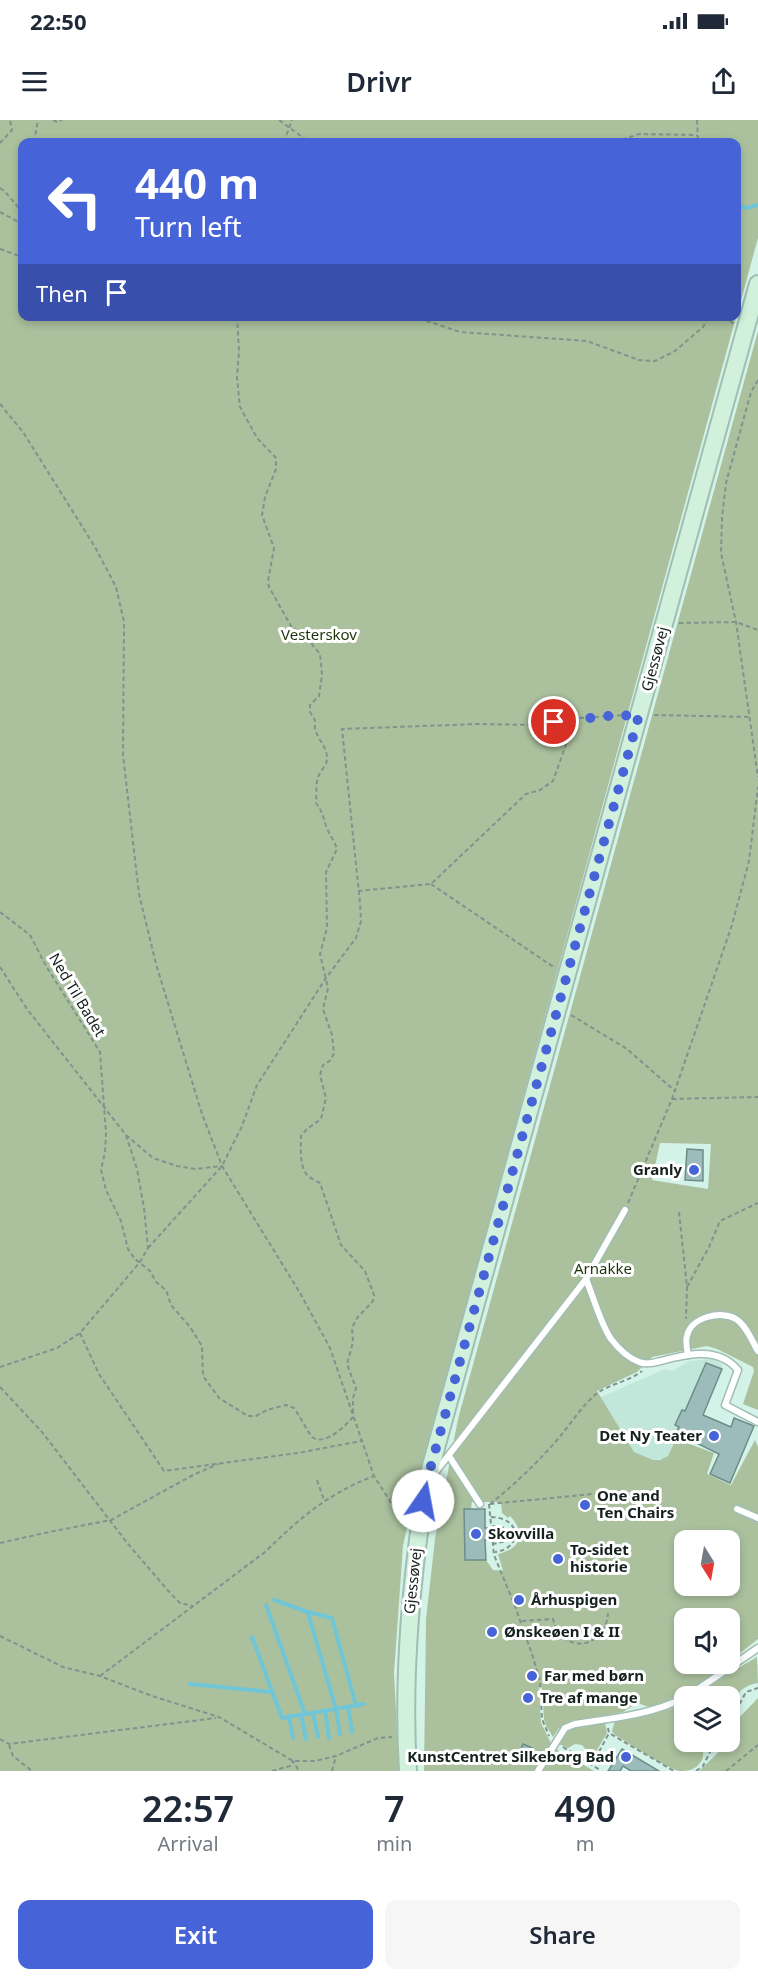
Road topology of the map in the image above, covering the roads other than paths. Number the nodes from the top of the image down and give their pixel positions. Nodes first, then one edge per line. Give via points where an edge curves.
1 (758, 284) edge
2 (625, 1210) road end
3 (586, 1279) junction
4 (758, 1351) edge
5 (688, 1355) junction
6 (758, 1422) edge
7 (448, 1456) junction
8 (426, 1484) junction
9 (480, 1504) road end
10 (737, 1509) dead end
11 (758, 1518) edge
12 (758, 1647) edge
13 (702, 1686) edge
14 (674, 1703) edge
15 (408, 1771) edge
16 (538, 1771) edge

1 - 8 street, Gjessøvej
2 - 3 lane
3 - 5 lane via 610,1338 624,1353 640,1363 651,1364
3 - 7 lane
4 - 5 lane via 735,1319 722,1316 699,1320 691,1327 686,1336
5 - 6 lane via 710,1353 732,1363 738,1370 725,1405
7 - 8 lane
7 - 9 lane
8 - 15 street, Gjessøvej via 408,1633
10 - 11 lane
12 - 13 lane
14 - 16 lane via 645,1713 565,1728

